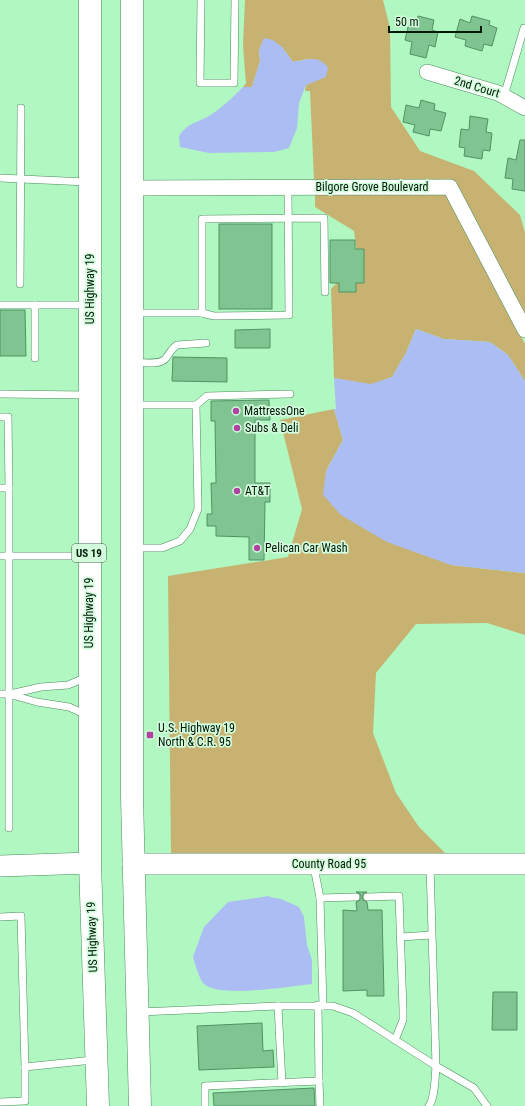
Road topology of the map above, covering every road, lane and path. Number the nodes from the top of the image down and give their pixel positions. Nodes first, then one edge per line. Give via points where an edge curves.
1 (90, 0) edge
2 (132, 0) edge
3 (200, 0) edge
4 (235, 0) edge
5 (524, 28) edge
6 (426, 72) dead end
7 (504, 96) junction
8 (21, 108) dead end
9 (525, 108) edge
10 (0, 178) edge
11 (21, 178) junction
12 (90, 182) junction
13 (288, 187) junction
14 (132, 188) junction
15 (289, 217) junction
16 (20, 284) dead end
17 (325, 292) dead end
18 (0, 305) edge
19 (35, 305) junction
20 (89, 305) junction
21 (132, 313) junction
22 (202, 313) junction
23 (525, 330) edge
24 (206, 343) dead end
25 (35, 358) dead end
26 (132, 362) junction
27 (0, 394) edge
28 (290, 394) dead end
29 (90, 395) junction
30 (132, 405) junction
31 (196, 405) junction
32 (0, 416) edge
33 (0, 488) edge
34 (9, 488) junction
35 (131, 548) junction
36 (0, 556) edge
37 (10, 556) junction
38 (89, 556) junction
39 (89, 676) junction
40 (0, 694) edge
41 (8, 694) junction
42 (89, 716) junction
43 (0, 757) edge
44 (8, 757) junction
45 (9, 828) dead end
46 (90, 863) junction
47 (133, 864) junction
48 (314, 864) junction
49 (525, 864) edge
50 (430, 865) junction
51 (0, 866) edge
52 (356, 897) dead end
53 (367, 897) dead end
54 (320, 898) junction
55 (0, 917) edge
56 (431, 935) junction
57 (401, 937) junction
58 (321, 1005) junction
59 (278, 1006) junction
60 (137, 1012) junction
61 (395, 1040) junction
62 (96, 1060) junction
63 (436, 1066) junction
64 (25, 1067) junction
65 (319, 1081) junction
66 (282, 1083) junction
67 (0, 1102) edge
68 (98, 1106) edge
69 (140, 1106) edge
70 (205, 1106) edge
71 (320, 1106) edge
72 (429, 1106) edge
73 (487, 1106) edge

1 - 12 highway, US Highway 19 / US 19
2 - 14 highway
3 - 4 lane via 200,83 234,83
5 - 7 lane
6 - 7 street, 2nd Court
7 - 9 street, 2nd Court
8 - 11 lane
10 - 11 lane
11 - 12 lane
11 - 16 lane
12 - 20 highway, US Highway 19 / US 19
13 - 14 street, Bilgore Grove Boulevard
13 - 15 lane
13 - 23 street, Bilgore Grove Boulevard via 450,187
14 - 21 highway
15 - 17 lane via 324,218
15 - 22 lane via 202,219
15 - 22 lane via 289,315 214,316
18 - 19 lane
19 - 20 lane
19 - 25 lane
20 - 29 highway, US Highway 19 / US 19
21 - 22 lane
21 - 26 highway
24 - 26 lane via 174,346 164,360 159,362
26 - 30 highway
27 - 29 lane
28 - 31 lane via 207,396
29 - 38 highway, US Highway 19 / US 19
30 - 31 lane
30 - 35 highway
31 - 35 lane via 198,509 190,529 180,541 162,548
32 - 34 lane via 8,417
33 - 34 lane
34 - 37 lane
35 - 47 highway
36 - 37 lane
37 - 38 lane
37 - 41 lane
38 - 39 highway, US Highway 19 / US 19
39 - 41 lane via 68,685 41,687
39 - 42 highway, US Highway 19 / US 19
40 - 41 lane
41 - 42 lane via 69,707
41 - 44 lane
42 - 46 highway, US Highway 19 / US 19
43 - 44 lane
44 - 45 lane
46 - 51 street
46 - 62 highway, US Highway 19 / US 19
47 - 48 street, County Road 95
47 - 60 highway
48 - 50 street, County Road 95
48 - 54 lane
49 - 50 street, County Road 95
50 - 56 lane
52 - 54 lane
53 - 57 lane via 399,896
54 - 58 lane
55 - 64 lane via 21,916
56 - 57 lane
56 - 63 lane
57 - 61 lane via 403,1010
58 - 59 lane
58 - 61 lane via 353,1012
58 - 65 lane
59 - 60 lane
59 - 66 lane
60 - 69 highway
61 - 63 lane
62 - 64 lane
62 - 68 highway, US Highway 19 / US 19
63 - 72 lane via 433,1096
63 - 73 lane via 474,1088
64 - 67 lane via 25,1100
65 - 66 lane
65 - 71 lane
66 - 70 lane via 205,1086

